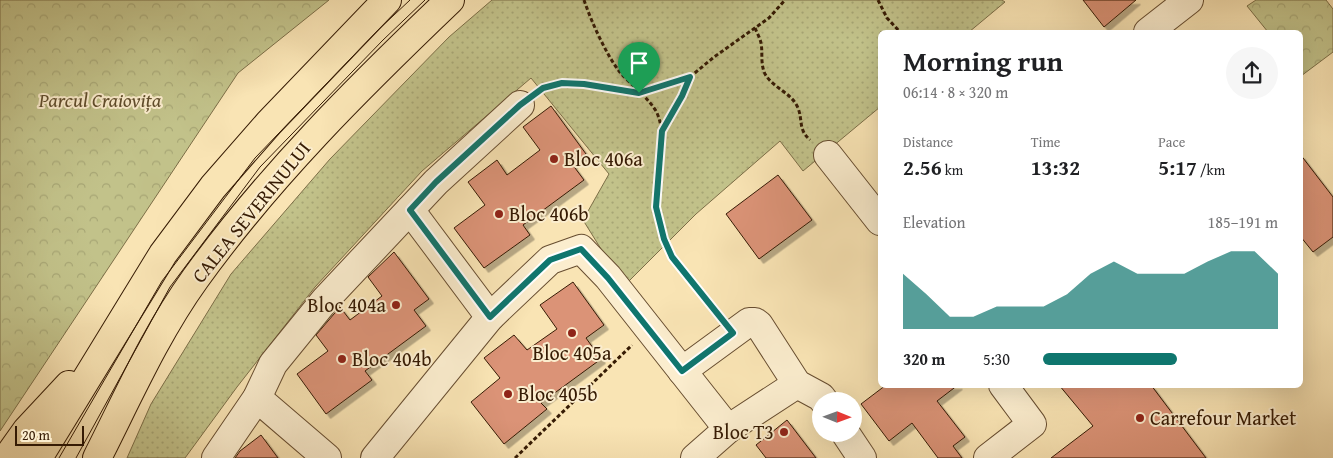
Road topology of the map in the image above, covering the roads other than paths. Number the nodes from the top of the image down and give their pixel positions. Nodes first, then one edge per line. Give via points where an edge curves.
1 (387, 0) edge
2 (450, 0) edge
3 (1189, 0) edge
4 (1151, 30) edge
5 (520, 105) road end
6 (828, 155) dead end
7 (410, 210) junction
8 (878, 218) edge
9 (490, 317) junction
10 (106, 346) junction
11 (682, 371) junction
12 (797, 384) junction
13 (1005, 388) edge
14 (812, 392) edge
15 (257, 398) junction
16 (728, 429) junction
17 (851, 442) edge
18 (100, 454) edge
19 (7, 458) edge
20 (38, 458) edge
21 (216, 458) edge
22 (328, 458) edge
23 (375, 458) edge
24 (694, 458) edge
25 (862, 458) edge
26 (988, 458) edge

1 - 10 main road, CALEA SEVERINULUI via 269,123 213,187 163,254
2 - 18 main road, CALEA SEVERINULUI via 311,138 247,210 194,280 155,345
3 - 4 lane
5 - 7 lane
6 - 8 lane
7 - 9 lane
7 - 15 lane via 325,300 273,364
9 - 11 lane via 550,260 581,249
9 - 23 lane
10 - 19 main road via 26,430
10 - 20 main road, CALEA SEVERINULUI
11 - 12 lane via 749,322 755,322
11 - 16 lane
12 - 14 lane
12 - 16 lane
13 - 26 lane via 1032,424
15 - 21 lane
15 - 22 lane
16 - 24 lane
17 - 25 lane

